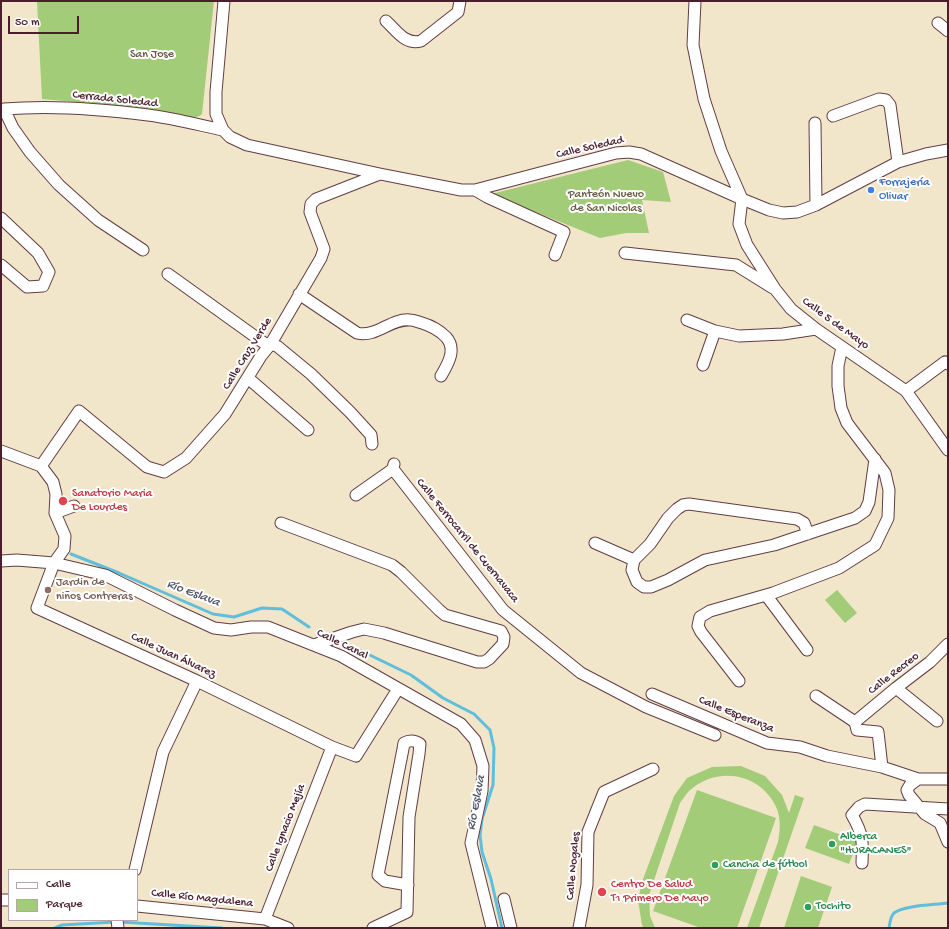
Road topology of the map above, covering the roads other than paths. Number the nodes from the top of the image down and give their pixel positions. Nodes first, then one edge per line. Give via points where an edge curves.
1 (224, 1) edge
2 (460, 1) edge
3 (695, 1) edge
4 (386, 21) dead end
5 (938, 23) dead end
6 (948, 31) edge
7 (833, 116) dead end
8 (815, 123) dead end
9 (224, 130) junction
10 (948, 150) edge
11 (898, 162) junction
12 (380, 174) junction
13 (475, 190) junction
14 (742, 199) junction
15 (816, 205) junction
16 (1, 218) edge
17 (143, 250) dead end
18 (625, 253) dead end
19 (555, 254) dead end
20 (1, 265) edge
21 (168, 274) dead end
22 (775, 289) junction
23 (299, 294) junction
24 (687, 320) dead end
25 (816, 329) junction
26 (715, 331) junction
27 (270, 345) junction
28 (842, 347) junction
29 (948, 364) edge
30 (703, 365) dead end
31 (441, 376) dead end
32 (248, 378) junction
33 (906, 390) junction
34 (308, 430) dead end
35 (372, 444) dead end
36 (948, 450) edge
37 (1, 451) edge
38 (875, 459) junction
39 (41, 466) junction
40 (356, 495) dead end
41 (74, 506) dead end
42 (55, 513) junction
43 (282, 523) dead end
44 (808, 534) junction
45 (594, 543) dead end
46 (634, 560) junction
47 (1, 561) edge
48 (54, 563) junction
49 (766, 595) junction
50 (948, 644) edge
51 (314, 645) junction
52 (807, 650) dead end
53 (197, 681) junction
54 (739, 681) dead end
55 (896, 688) junction
56 (398, 689) junction
57 (652, 694) dead end
58 (816, 696) dead end
59 (936, 721) dead end
60 (855, 722) junction
61 (715, 734) dead end
62 (332, 747) junction
63 (882, 767) junction
64 (653, 769) dead end
65 (918, 779) junction
66 (948, 779) edge
67 (919, 807) junction
68 (948, 809) edge
69 (948, 842) edge
70 (862, 863) dead end
71 (135, 869) edge
72 (408, 885) junction
73 (504, 899) dead end
74 (138, 906) edge
75 (265, 919) junction
76 (288, 928) edge
77 (373, 928) edge
78 (492, 928) edge
79 (511, 928) edge
80 (579, 928) edge

1 - 9 street via 216,107 216,114
2 - 4 street via 458,12 421,41 414,43 408,41
3 - 14 street via 693,45 704,99 721,151
5 - 6 street
7 - 11 street via 879,99 886,100 890,105
8 - 15 street
9 - 12 street, Calle Soledad via 230,137 247,145
9 - 17 street, Cerrada Soledad via 149,115 66,108 4,109 13,128 30,152 59,185 98,220
10 - 11 street, Calle Soledad
11 - 15 street, Calle Soledad
12 - 13 street, Calle Soledad via 461,190
12 - 23 street, Calle Cruz Verde via 316,199 311,204 310,212 324,249
13 - 14 street, Calle Soledad via 616,153 629,152 641,154
13 - 19 street via 564,232
14 - 15 street, Calle Soledad via 784,213 797,212
14 - 22 street, Calle 5 de Mayo via 739,224 746,245
16 - 20 street via 38,253 49,272 43,286 27,288
18 - 22 street via 736,265
21 - 27 street
22 - 25 street, Calle 5 de Mayo via 791,309
23 - 27 street, Calle Cruz Verde
23 - 31 street via 357,333 368,334 397,322 410,320 440,331 451,342 452,352
24 - 26 street
25 - 26 street via 739,336
25 - 28 street, Calle 5 de Mayo
26 - 30 street
27 - 32 street, Calle Cruz Verde
27 - 35 street via 277,346 311,374 371,435
28 - 33 street, Calle 5 de Mayo
28 - 38 street via 838,366 841,408 847,423
29 - 33 street via 946,362
32 - 34 street
32 - 39 street, Calle Cruz Verde via 225,414 186,458 164,472 147,467 79,411
33 - 36 street, Calle 5 de Mayo
37 - 39 street
38 - 44 street via 869,502 865,512
38 - 49 street via 885,473 889,490 888,518 875,545 839,568
39 - 42 street via 53,482 56,494
40 - 61 street, Calle Ferrocarril de Cuernavaca via 394,467 503,610 581,672 646,707
41 - 42 street
42 - 48 street, Calle Juan Álvarez via 65,536 64,548
43 - 51 street via 392,565 445,615 501,631 504,637 503,644 484,662 364,629
44 - 46 street via 774,545 705,560 651,587 644,587 638,582 632,570
44 - 46 street via 804,523 797,519 688,504 677,509 668,518 650,544
45 - 46 street
47 - 48 street, Calle Canal
48 - 51 street, Calle Canal via 105,575 214,628 231,630 268,627
48 - 53 street, Calle Juan Álvarez via 37,608
49 - 52 street
49 - 54 street via 710,611 700,617 698,626 701,632
50 - 55 street, Calle Recreo via 930,662
51 - 56 street, Calle Canal via 341,656
53 - 62 street, Calle Juan Álvarez
53 - 71 street via 163,752
55 - 59 street
55 - 60 street, Calle Recreo
56 - 62 street, Calle Juan Álvarez via 356,756
56 - 78 street, Calle Canal via 461,724 475,740 483,766 482,791 471,843
57 - 63 street, Calle Esperanza via 767,743 800,747 827,756
58 - 60 street
60 - 63 street via 857,730 878,732
62 - 75 street, Calle Ignacio Mejía
63 - 65 street, Calle Esperanza
64 - 80 street, Calle Nogales via 604,792 588,832 587,885
65 - 66 street, Calle Esperanza
65 - 67 street via 907,790
67 - 68 street
67 - 69 street via 940,823
67 - 70 street via 865,804 855,811 852,815 863,840
72 - 72 street via 385,881 378,875 404,743 409,740 420,744 409,817
72 - 77 street via 407,912
73 - 79 street
74 - 75 street, Calle Río Magdalena
75 - 76 street, Calle Río Magdalena

